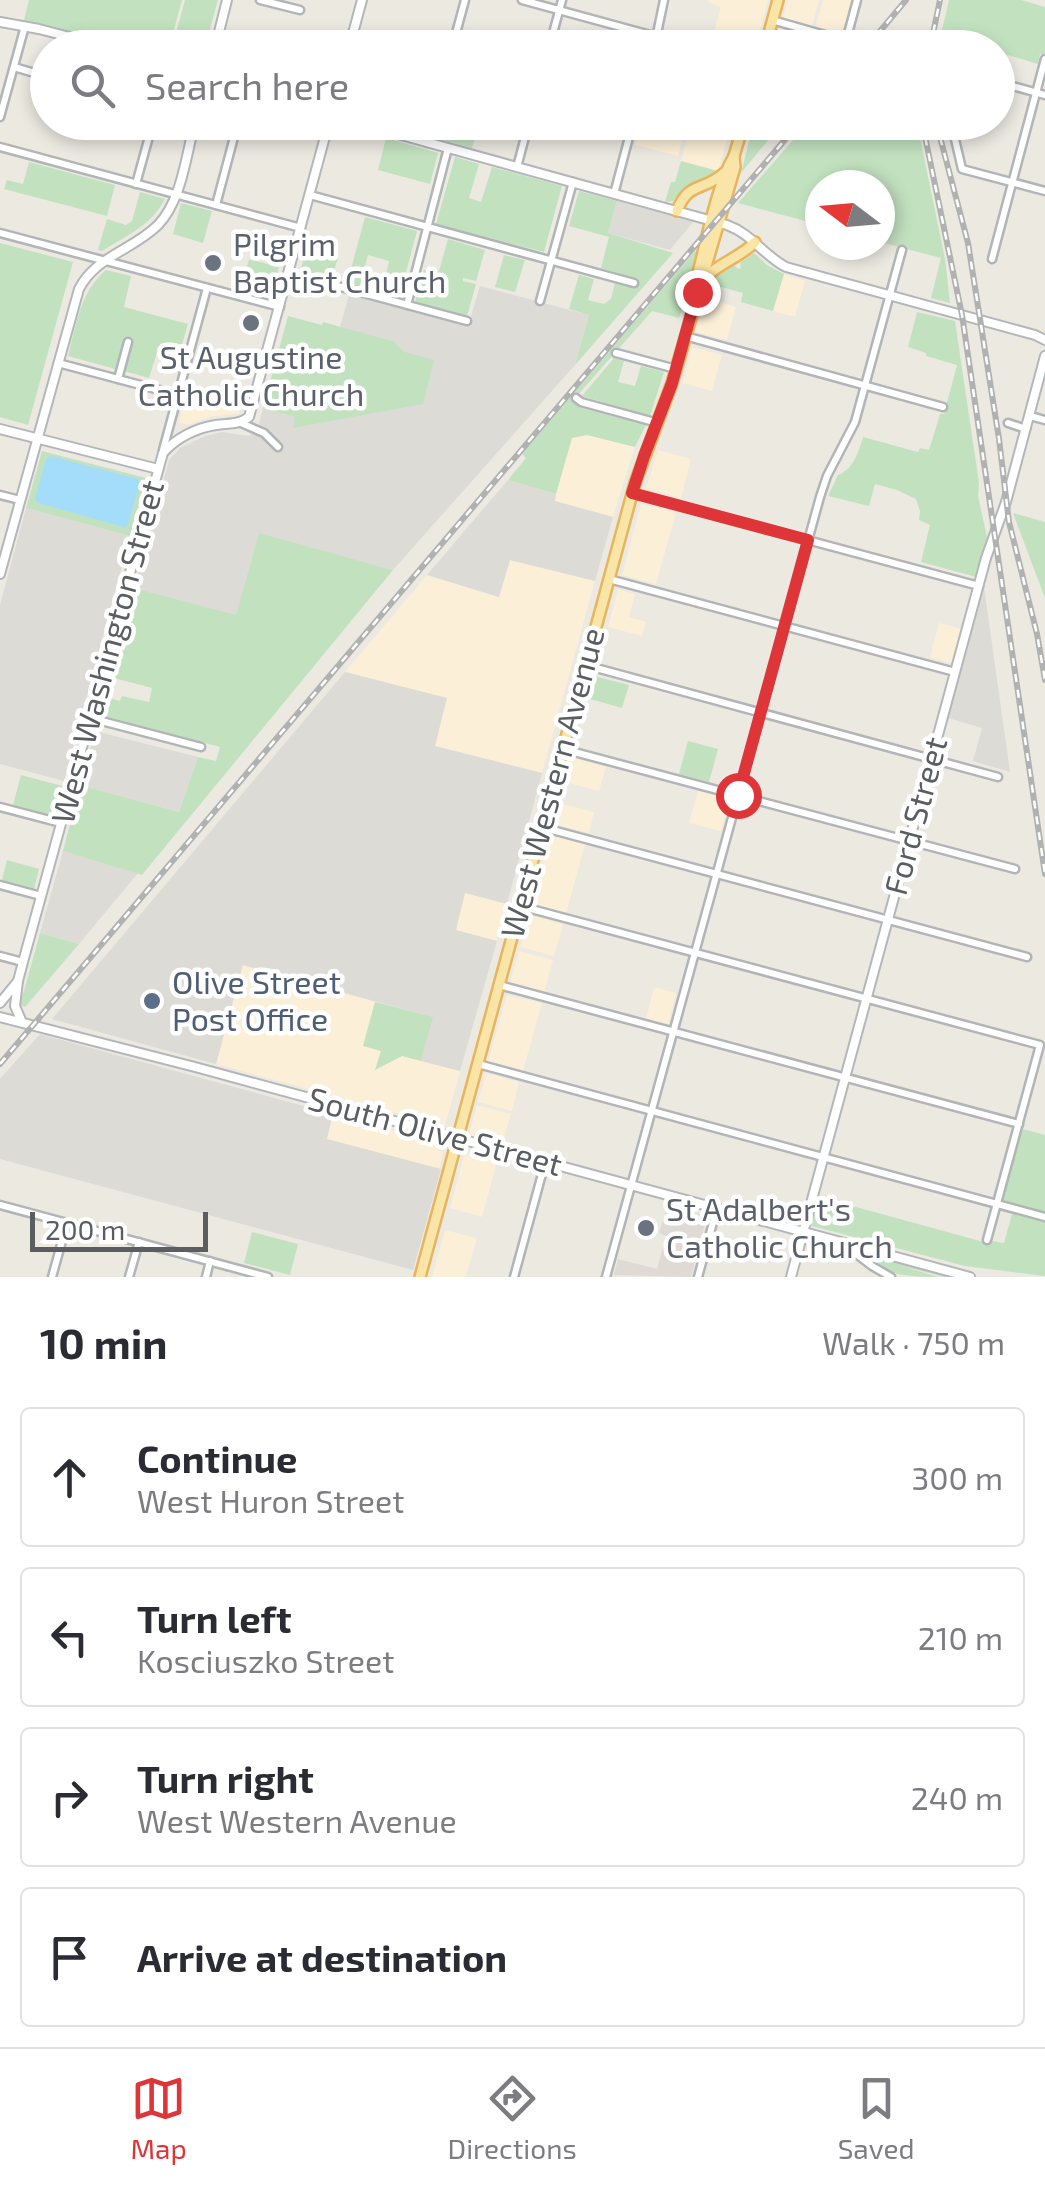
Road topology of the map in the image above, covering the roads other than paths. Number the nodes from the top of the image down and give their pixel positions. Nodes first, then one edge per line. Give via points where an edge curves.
1 (227, 0) edge
2 (260, 0) edge
3 (362, 0) edge
4 (465, 0) edge
5 (522, 0) edge
6 (562, 0) edge
7 (664, 0) edge
8 (778, 0) edge
9 (857, 0) edge
10 (300, 10) dead end
11 (559, 10) junction
12 (772, 20) junction
13 (0, 22) edge
14 (25, 26) junction
15 (41, 30) edge
16 (220, 30) edge
17 (354, 30) edge
18 (457, 30) edge
19 (554, 30) edge
20 (634, 30) edge
21 (657, 30) edge
22 (770, 30) edge
23 (807, 30) edge
24 (849, 30) edge
25 (1045, 59) edge
26 (14, 67) junction
27 (30, 71) edge
28 (1015, 87) edge
29 (1040, 94) edge
30 (0, 117) edge
31 (148, 140) edge
32 (190, 140) edge
33 (233, 140) edge
34 (324, 140) edge
35 (420, 140) edge
36 (524, 140) edge
37 (629, 140) edge
38 (739, 140) edge
39 (956, 140) edge
40 (427, 142) joint
41 (0, 147) edge
42 (448, 148) junction
43 (734, 156) junction
44 (517, 167) junction
45 (728, 167) junction
46 (573, 182) junction
47 (1012, 182) junction
48 (136, 184) junction
49 (1045, 192) edge
50 (176, 194) junction
51 (614, 194) junction
52 (310, 195) junction
53 (216, 205) junction
54 (677, 211) junction
55 (716, 221) junction
56 (427, 227) junction
57 (301, 228) junction
58 (0, 233) edge
59 (756, 242) junction
60 (902, 250) dead end
61 (992, 259) dead end
62 (104, 261) junction
63 (551, 261) junction
64 (289, 273) junction
65 (702, 281) junction
66 (634, 284) dead end
67 (207, 288) junction
68 (697, 292) junction
69 (889, 295) junction
70 (540, 301) dead end
71 (406, 305) junction
72 (280, 307) junction
73 (467, 322) dead end
74 (686, 336) junction
75 (1045, 340) edge
76 (128, 342) dead end
77 (616, 353) dead end
78 (1045, 356) edge
79 (58, 363) junction
80 (676, 370) junction
81 (118, 379) junction
82 (865, 385) junction
83 (178, 395) junction
84 (576, 398) dead end
85 (943, 406) dead end
86 (1030, 416) junction
87 (1045, 420) edge
88 (242, 422) junction
89 (658, 424) junction
90 (1008, 424) dead end
91 (0, 428) edge
92 (1026, 429) junction
93 (38, 438) junction
94 (278, 447) dead end
95 (162, 453) junction
96 (158, 470) junction
97 (632, 493) junction
98 (0, 495) edge
99 (20, 500) junction
100 (808, 540) junction
101 (2, 560) edge
102 (0, 574) edge
103 (609, 579) junction
104 (979, 586) junction
105 (785, 626) junction
106 (585, 665) junction
107 (955, 672) junction
108 (761, 712) junction
109 (90, 718) junction
110 (201, 747) dead end
111 (562, 748) junction
112 (932, 758) junction
113 (998, 777) dead end
114 (738, 795) junction
115 (0, 806) edge
116 (61, 823) junction
117 (541, 827) junction
118 (909, 840) junction
119 (1015, 869) dead end
120 (717, 874) junction
121 (0, 885) edge
122 (41, 896) junction
123 (519, 906) junction
124 (888, 920) junction
125 (695, 953) junction
126 (0, 956) edge
127 (1028, 957) dead end
128 (23, 962) junction
129 (18, 981) junction
130 (498, 984) junction
131 (867, 998) junction
132 (0, 1002) edge
133 (0, 1017) edge
134 (26, 1022) junction
135 (674, 1032) junction
136 (477, 1064) junction
137 (845, 1078) junction
138 (651, 1110) junction
139 (1019, 1124) junction
140 (457, 1138) junction
141 (823, 1157) junction
142 (545, 1163) junction
143 (630, 1186) junction
144 (997, 1204) junction
145 (0, 1205) edge
146 (717, 1208) junction
147 (1045, 1217) edge
148 (66, 1223) junction
149 (803, 1232) junction
150 (987, 1240) dead end
151 (139, 1242) junction
152 (841, 1242) junction
153 (210, 1262) junction
154 (878, 1273) edge
155 (52, 1277) edge
156 (129, 1277) edge
157 (206, 1277) edge
158 (268, 1277) edge
159 (420, 1277) edge
160 (514, 1277) edge
161 (606, 1277) edge
162 (698, 1277) edge
163 (791, 1277) edge
164 (891, 1277) edge
165 (970, 1277) edge

1 - 16 street
2 - 10 street
3 - 17 street
4 - 18 street
5 - 11 street
6 - 11 street
7 - 21 street
8 - 12 main road
9 - 24 street
11 - 19 street
11 - 20 street
12 - 22 main road
12 - 23 street
13 - 14 street
14 - 15 street
14 - 26 street
25 - 29 street
26 - 27 street
26 - 30 street
28 - 29 street
29 - 47 street
31 - 48 street
32 - 50 street
33 - 53 street
34 - 52 street
35 - 40 street
36 - 44 street
37 - 51 street
38 - 43 main road, West Western Avenue
39 - 47 street via 961,167
40 - 42 street
41 - 48 street
42 - 44 street
42 - 56 street
43 - 45 main road, West Western Avenue
43 - 55 main road, West Western Avenue
44 - 46 street
45 - 54 main road via 686,194
45 - 55 main road, West Western Avenue
46 - 51 street
46 - 63 street
47 - 49 street
47 - 61 street
48 - 50 street
50 - 53 street
50 - 62 street via 151,232
51 - 54 street
52 - 56 street
52 - 57 street
53 - 57 street
54 - 55 street
55 - 59 street
55 - 65 main road, West Western Avenue
55 - 68 main road, West Western Avenue
56 - 63 street
56 - 71 street
57 - 64 street
58 - 62 street
59 - 65 main road
59 - 69 street via 786,268
60 - 69 street
62 - 67 street
62 - 79 street via 79,289
63 - 66 street
63 - 70 street
64 - 71 street
64 - 72 street
65 - 68 main road, West Western Avenue
67 - 72 street
67 - 83 street
68 - 74 main road, West Western Avenue
69 - 75 street
69 - 82 street
71 - 73 street
72 - 88 street via 252,411
74 - 80 main road, West Western Avenue
74 - 82 street
76 - 81 street
77 - 80 street
78 - 86 street, Ford Street
79 - 81 street
79 - 93 street
80 - 89 main road, West Western Avenue
81 - 83 street
82 - 85 street
82 - 100 street
83 - 95 street
84 - 89 street
86 - 87 street
86 - 92 street, Ford Street
88 - 94 street
88 - 95 street, West Washington Street via 198,430
89 - 97 main road, West Western Avenue
90 - 92 street
91 - 93 street
92 - 104 street, Ford Street
93 - 96 street
93 - 99 street
95 - 96 street, West Washington Street
96 - 109 street, West Washington Street
97 - 100 street
97 - 103 main road, West Western Avenue
98 - 99 street
99 - 101 street
100 - 104 street
100 - 105 street
101 - 102 street
103 - 105 street
103 - 106 main road, West Western Avenue
104 - 107 street, Ford Street
105 - 107 street
105 - 108 street
106 - 108 street
106 - 111 main road, West Western Avenue
107 - 112 street, Ford Street
108 - 112 street
108 - 114 street
109 - 110 street
109 - 116 street, West Washington Street
111 - 114 street
111 - 117 main road, West Western Avenue
112 - 113 street
112 - 118 street, Ford Street
114 - 118 street
114 - 120 street
115 - 116 street
116 - 122 street, West Washington Street
117 - 120 street
117 - 123 main road, West Western Avenue
118 - 119 street
118 - 124 street, Ford Street
120 - 124 street
120 - 125 street
121 - 122 street
122 - 128 street, West Washington Street
123 - 125 street
123 - 130 main road, West Western Avenue
124 - 127 street
124 - 131 street, Ford Street
125 - 131 street
125 - 135 street
126 - 128 street
128 - 129 street, West Washington Street
129 - 132 street, West Washington Street
129 - 134 street via 14,1006
130 - 135 street
130 - 136 main road, West Western Avenue
131 - 137 street, Ford Street
131 - 139 street via 1040,1045
133 - 134 street, South Olive Street
134 - 140 street, South Olive Street
135 - 137 street
135 - 138 street
136 - 138 street
136 - 140 main road, West Western Avenue
137 - 139 street
137 - 141 street, Ford Street
138 - 141 street
138 - 143 street
139 - 144 street
140 - 142 street, South Olive Street
140 - 159 main road, West Western Avenue
141 - 144 street
141 - 149 street, Ford Street
142 - 143 street, South Olive Street
142 - 160 street
143 - 146 street, South Olive Street
143 - 161 street
144 - 147 street
144 - 150 street
145 - 148 street
146 - 149 street, South Olive Street
146 - 162 street
148 - 151 street
148 - 155 street
149 - 152 street, South Olive Street
149 - 163 street, Ford Street
151 - 153 street
151 - 156 street
152 - 154 street, South Olive Street
152 - 165 street, South Olive Street
153 - 157 street
153 - 158 street
154 - 164 street, South Olive Street

